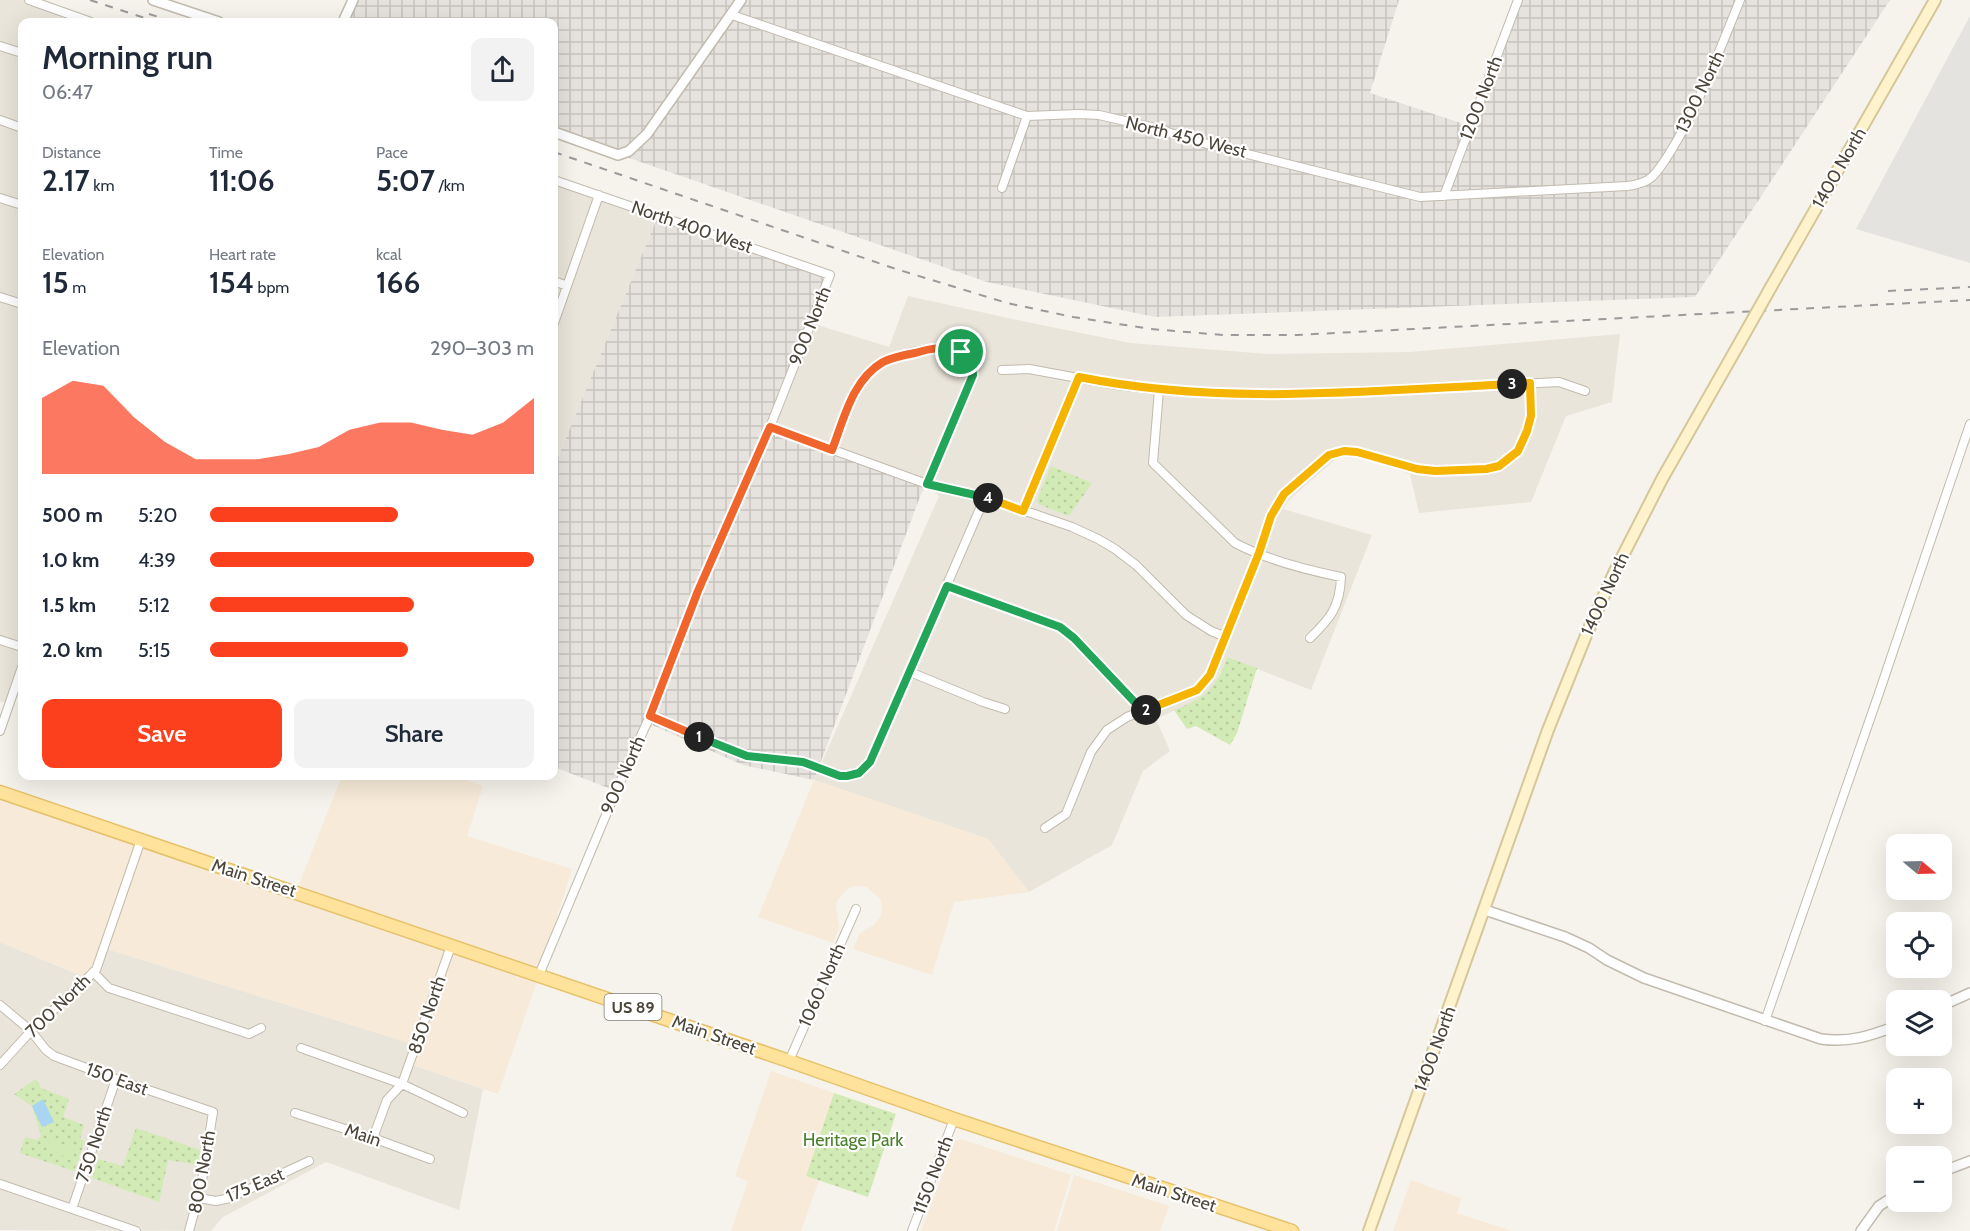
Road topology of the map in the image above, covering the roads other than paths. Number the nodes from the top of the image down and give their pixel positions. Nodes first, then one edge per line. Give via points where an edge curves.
1 (29, 0) edge
2 (153, 0) edge
3 (353, 0) edge
4 (741, 0) edge
5 (1518, 0) edge
6 (1740, 0) edge
7 (1935, 0) edge
8 (732, 15) junction
9 (81, 18) edge
10 (207, 18) edge
11 (345, 18) edge
12 (0, 46) edge
13 (18, 53) edge
14 (1027, 116) junction
15 (0, 120) edge
16 (18, 127) edge
17 (558, 133) edge
18 (1651, 178) joint
19 (558, 181) edge
20 (1002, 188) dead end
21 (599, 195) junction
22 (1444, 196) junction
23 (0, 198) edge
24 (18, 204) edge
25 (830, 275) joint
26 (558, 283) edge
27 (567, 286) junction
28 (0, 297) edge
29 (18, 303) edge
30 (558, 312) edge
31 (1002, 370) dead end
32 (1079, 377) junction
33 (1530, 383) junction
34 (1159, 390) junction
35 (1585, 391) dead end
36 (1970, 424) edge
37 (770, 427) junction
38 (832, 450) junction
39 (927, 484) junction
40 (984, 497) junction
41 (1023, 511) junction
42 (1259, 553) junction
43 (947, 586) junction
44 (1226, 637) junction
45 (1310, 639) dead end
46 (0, 640) edge
47 (18, 646) edge
48 (910, 672) junction
49 (18, 679) edge
50 (1005, 709) dead end
51 (1143, 711) junction
52 (650, 716) junction
53 (0, 731) edge
54 (0, 792) edge
55 (1045, 828) dead end
56 (141, 840) junction
57 (856, 909) dead end
58 (1485, 910) junction
59 (451, 946) junction
60 (93, 972) junction
61 (539, 975) junction
62 (1970, 993) edge
63 (1952, 1001) edge
64 (0, 1005) edge
65 (1765, 1021) junction
66 (261, 1028) dead end
67 (1886, 1030) edge
68 (31, 1031) junction
69 (301, 1048) dead end
70 (789, 1061) junction
71 (0, 1065) edge
72 (116, 1079) junction
73 (402, 1084) junction
74 (213, 1112) joint
75 (295, 1113) dead end
76 (463, 1113) dead end
77 (954, 1119) junction
78 (373, 1138) junction
79 (430, 1159) dead end
80 (309, 1161) dead end
81 (1970, 1161) edge
82 (1952, 1168) edge
83 (0, 1184) edge
84 (199, 1198) junction
85 (1886, 1201) edge
86 (72, 1209) junction
87 (136, 1231) edge
88 (189, 1231) edge
89 (912, 1231) edge
90 (1292, 1231) edge
91 (1369, 1231) edge
92 (1861, 1231) edge

1 - 9 street
2 - 10 street
3 - 11 street
4 - 8 street
5 - 22 street, 1200 North
6 - 18 street, 1300 North via 1692,112
7 - 58 main road, 1400 North, bridge via 1668,466 1615,571 1548,730
8 - 14 street, North 450 West
8 - 17 street via 647,134 629,151 618,155
12 - 13 street
14 - 20 street
14 - 22 street, North 450 West via 1099,116 1420,197
15 - 16 street
18 - 22 street, North 450 West via 1627,186
19 - 21 street, North 400 West
21 - 25 street, North 400 West
21 - 27 street
23 - 24 street
25 - 37 street, 900 North
26 - 27 street
27 - 30 street
28 - 29 street
31 - 32 street via 1029,369
32 - 34 street
32 - 41 street
33 - 34 street via 1262,395
33 - 35 street via 1559,382
33 - 42 street via 1531,416 1518,451 1499,466 1435,471 1357,452 1335,452 1284,494 1271,516
34 - 42 street via 1153,463 1235,543
36 - 65 street
37 - 38 street
37 - 52 street, 900 North via 698,591
38 - 39 street
38 - 39 street via 851,398 876,367 891,358 929,349 961,352 972,364 973,375
39 - 40 street
40 - 41 street
40 - 43 street
41 - 44 street via 1072,527 1115,549 1186,615
42 - 44 street
42 - 45 street via 1341,578 1341,592 1330,619
43 - 48 street
43 - 51 street via 1060,627
44 - 51 street via 1210,675 1197,690
46 - 47 street
48 - 50 street
48 - 52 street via 870,762 859,773 847,776 803,762 747,756
49 - 53 street
51 - 55 street via 1107,730 1091,752 1066,814
52 - 61 street, 900 North
54 - 56 main road, Main Street / US 89
56 - 59 main road, Main Street / US 89
56 - 60 street, 700 North
57 - 70 street, 1060 North
58 - 65 street via 1573,941 1644,978
58 - 91 main road, 1400 North
59 - 61 main road, Main Street / US 89
59 - 73 street, 850 North
60 - 66 street via 110,988 249,1034
60 - 68 street, 700 North
61 - 70 main road, Main Street / US 89
62 - 63 street
64 - 68 street, 150 East
65 - 67 street via 1838,1042 1867,1038
68 - 71 street, 700 North
68 - 72 street, 150 East via 54,1056
69 - 73 street
70 - 77 main road, Main Street / US 89
72 - 74 street, 150 East
72 - 86 street, 750 North
73 - 76 street
73 - 78 street, 850 North via 387,1100
74 - 84 street, 800 North
75 - 78 street, Main
77 - 89 street, 1150 North
77 - 90 main road, Main Street / US 89
78 - 79 street, Main
80 - 84 street, 175 East via 230,1198
81 - 82 street
83 - 86 street
84 - 88 street, 800 North
85 - 92 street
86 - 87 street

